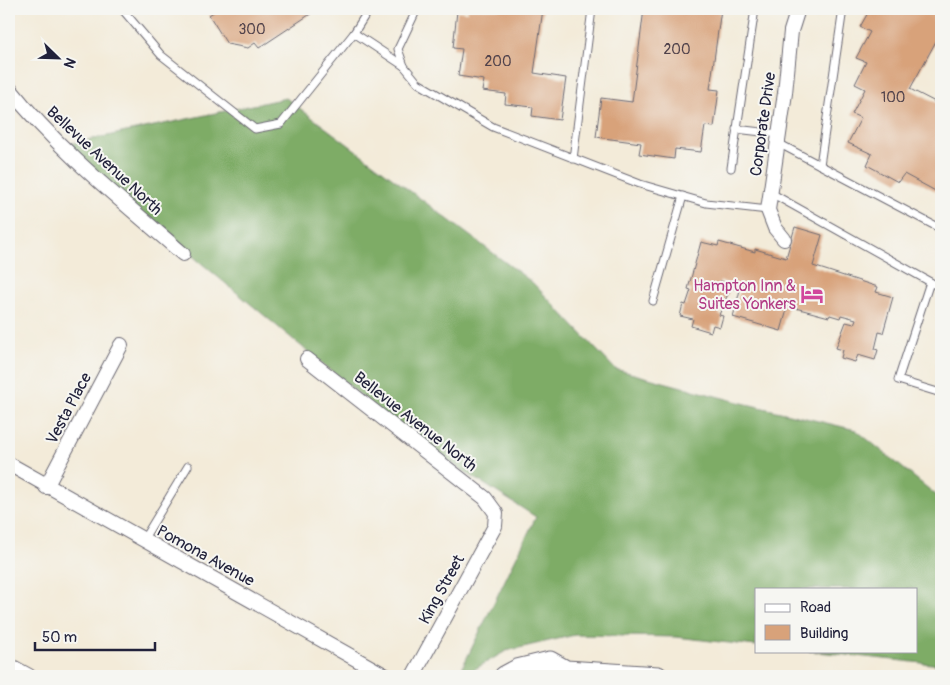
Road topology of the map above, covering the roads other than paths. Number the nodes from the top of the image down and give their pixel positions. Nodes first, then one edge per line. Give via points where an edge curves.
1 (122, 9) edge
2 (369, 9) edge
3 (417, 9) edge
4 (592, 9) edge
5 (755, 9) edge
6 (798, 9) edge
7 (843, 9) edge
8 (354, 33) junction
9 (404, 66) junction
10 (9, 88) edge
11 (736, 129) junction
12 (778, 138) junction
13 (573, 159) junction
14 (820, 165) junction
15 (730, 168) dead end
16 (770, 193) junction
17 (682, 196) junction
18 (768, 210) junction
19 (941, 229) edge
20 (784, 239) dead end
21 (183, 254) dead end
22 (930, 282) junction
23 (941, 288) edge
24 (653, 301) dead end
25 (121, 345) dead end
26 (307, 359) dead end
27 (941, 393) edge
28 (9, 464) edge
29 (188, 466) dead end
30 (46, 487) junction
31 (496, 518) joint
32 (142, 540) junction
33 (9, 665) edge
34 (560, 673) edge
35 (29, 676) edge
36 (386, 676) edge
37 (413, 676) edge
38 (504, 676) edge
39 (658, 676) edge

1 - 8 lane via 161,55 255,129 281,124
2 - 8 lane
3 - 9 lane via 398,49
4 - 13 lane
5 - 11 lane
6 - 12 street, Corporate Drive via 792,31
7 - 14 lane
8 - 9 lane
9 - 13 lane via 418,84 493,127
10 - 21 street, Bellevue Avenue North via 36,122 75,161
11 - 12 lane
11 - 15 lane
12 - 14 lane
12 - 16 street, Corporate Drive
13 - 17 lane
14 - 19 lane
16 - 18 street, Corporate Drive
16 - 22 lane
17 - 18 lane
17 - 24 lane
18 - 20 street via 775,228
22 - 23 lane
22 - 27 lane via 898,380
25 - 30 street, Vesta Place
26 - 31 street, Bellevue Avenue North via 485,498
28 - 30 street, Pomona Avenue
29 - 32 lane
30 - 32 street, Pomona Avenue
31 - 37 street, King Street via 496,526
32 - 36 street, Pomona Avenue
33 - 35 street
34 - 38 main road via 550,661 517,669
34 - 39 main road

